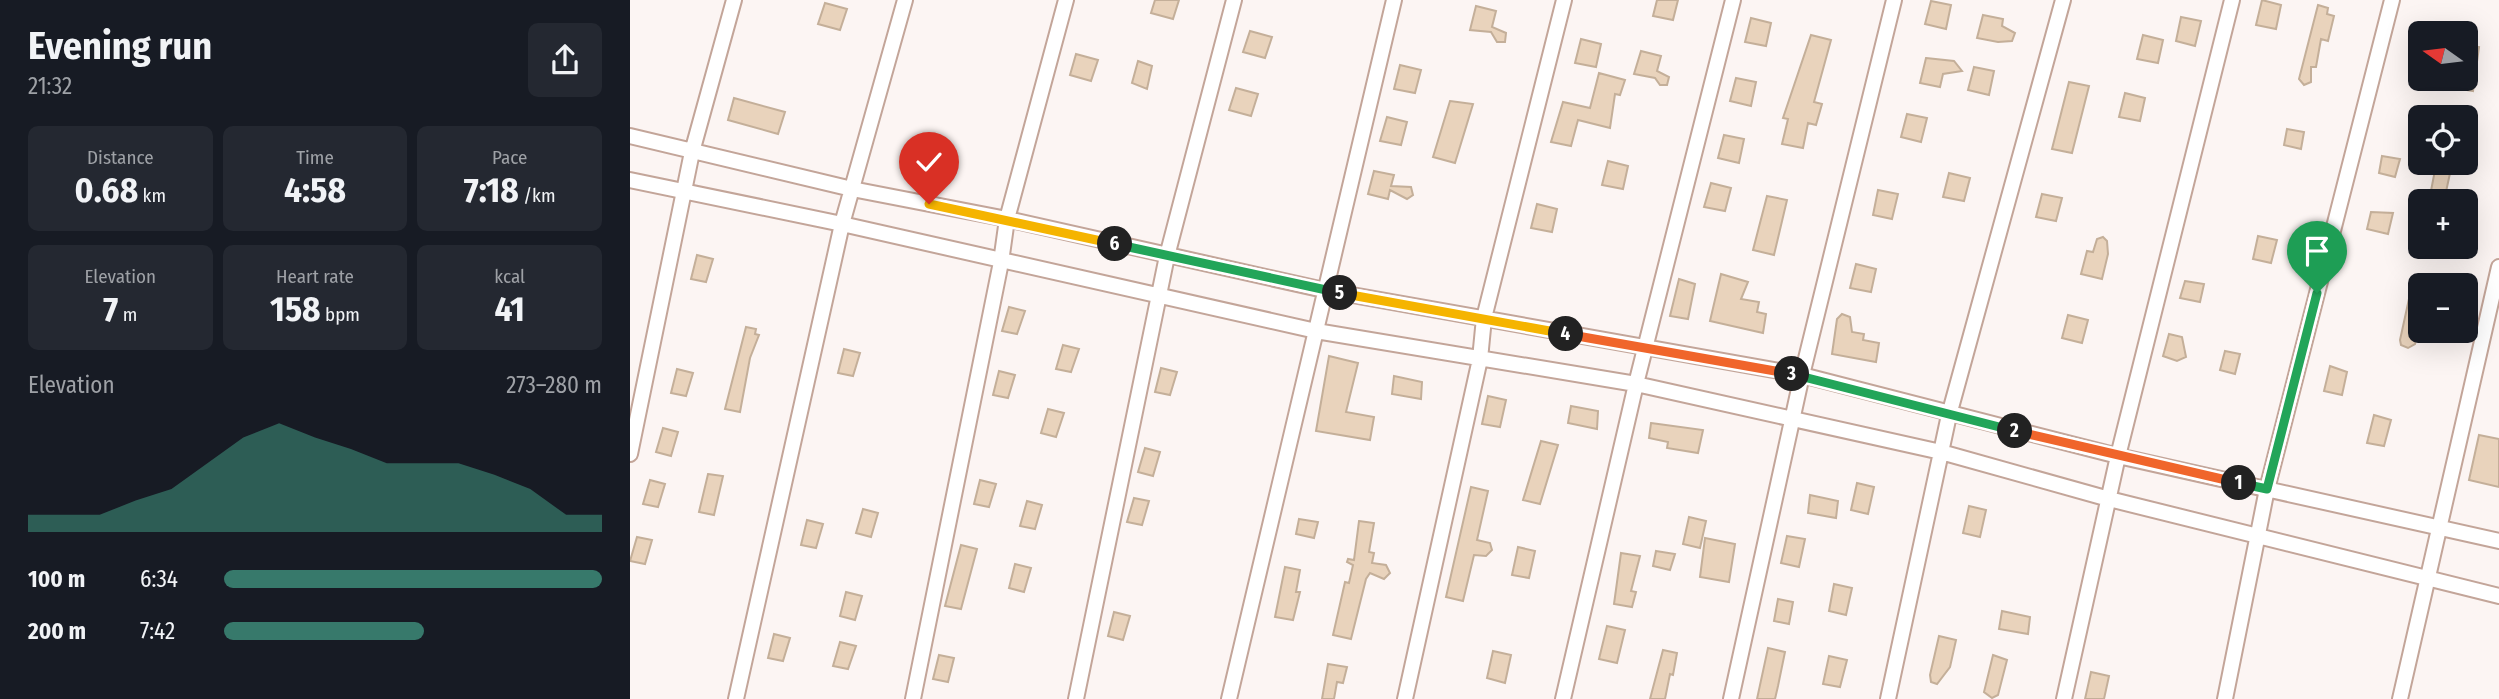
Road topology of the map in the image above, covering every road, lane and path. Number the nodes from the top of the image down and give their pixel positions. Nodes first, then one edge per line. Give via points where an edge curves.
1 (734, 0) edge
2 (905, 0) edge
3 (1066, 0) edge
4 (1234, 0) edge
5 (1394, 0) edge
6 (1564, 0) edge
7 (1733, 0) edge
8 (1894, 0) edge
9 (2063, 0) edge
10 (2232, 0) edge
11 (2392, 0) edge
12 (630, 136) edge
13 (692, 152) junction
14 (630, 180) edge
15 (852, 189) junction
16 (685, 192) junction
17 (1007, 219) junction
18 (842, 224) junction
19 (1167, 256) junction
20 (1001, 262) junction
21 (2499, 267) edge
22 (1324, 290) junction
23 (1158, 298) junction
24 (1484, 318) junction
25 (1316, 331) junction
26 (1645, 349) junction
27 (1480, 359) junction
28 (1802, 375) junction
29 (1636, 384) junction
30 (1949, 415) junction
31 (1794, 421) junction
32 (1941, 452) junction
33 (630, 454) edge
34 (2118, 456) junction
35 (2267, 489) junction
36 (2109, 499) junction
37 (2438, 526) junction
38 (2258, 535) junction
39 (2499, 541) edge
40 (2426, 580) junction
41 (2499, 596) edge
42 (736, 699) edge
43 (913, 699) edge
44 (1076, 699) edge
45 (1230, 699) edge
46 (1405, 699) edge
47 (1563, 699) edge
48 (1731, 699) edge
49 (1888, 699) edge
50 (2064, 699) edge
51 (2225, 699) edge
52 (2400, 699) edge

1 - 13 street
2 - 15 street
3 - 17 street
4 - 19 street
5 - 22 street
6 - 24 street
7 - 26 street
8 - 28 street
9 - 30 street
10 - 34 street
11 - 35 street
12 - 13 street
13 - 15 street
13 - 16 street
14 - 16 street
15 - 17 street
15 - 18 street
16 - 18 street
16 - 33 street
17 - 19 street
17 - 20 street
18 - 20 street
18 - 42 street
19 - 22 street
19 - 23 street
20 - 23 street
20 - 43 street
21 - 37 street
22 - 24 street
22 - 25 street
23 - 25 street
23 - 44 street
24 - 26 street
24 - 27 street
25 - 27 street
25 - 45 street
26 - 28 street
26 - 29 street
27 - 29 street
27 - 46 street
28 - 30 street
28 - 31 street
29 - 31 street
29 - 47 street
30 - 32 street
30 - 34 street
31 - 32 street
31 - 48 street
32 - 36 street
32 - 49 street
34 - 35 street
34 - 36 street
35 - 37 street
35 - 38 street
36 - 38 street
36 - 50 street
37 - 39 street
37 - 40 street
38 - 40 street
38 - 51 street
40 - 41 street
40 - 52 street

